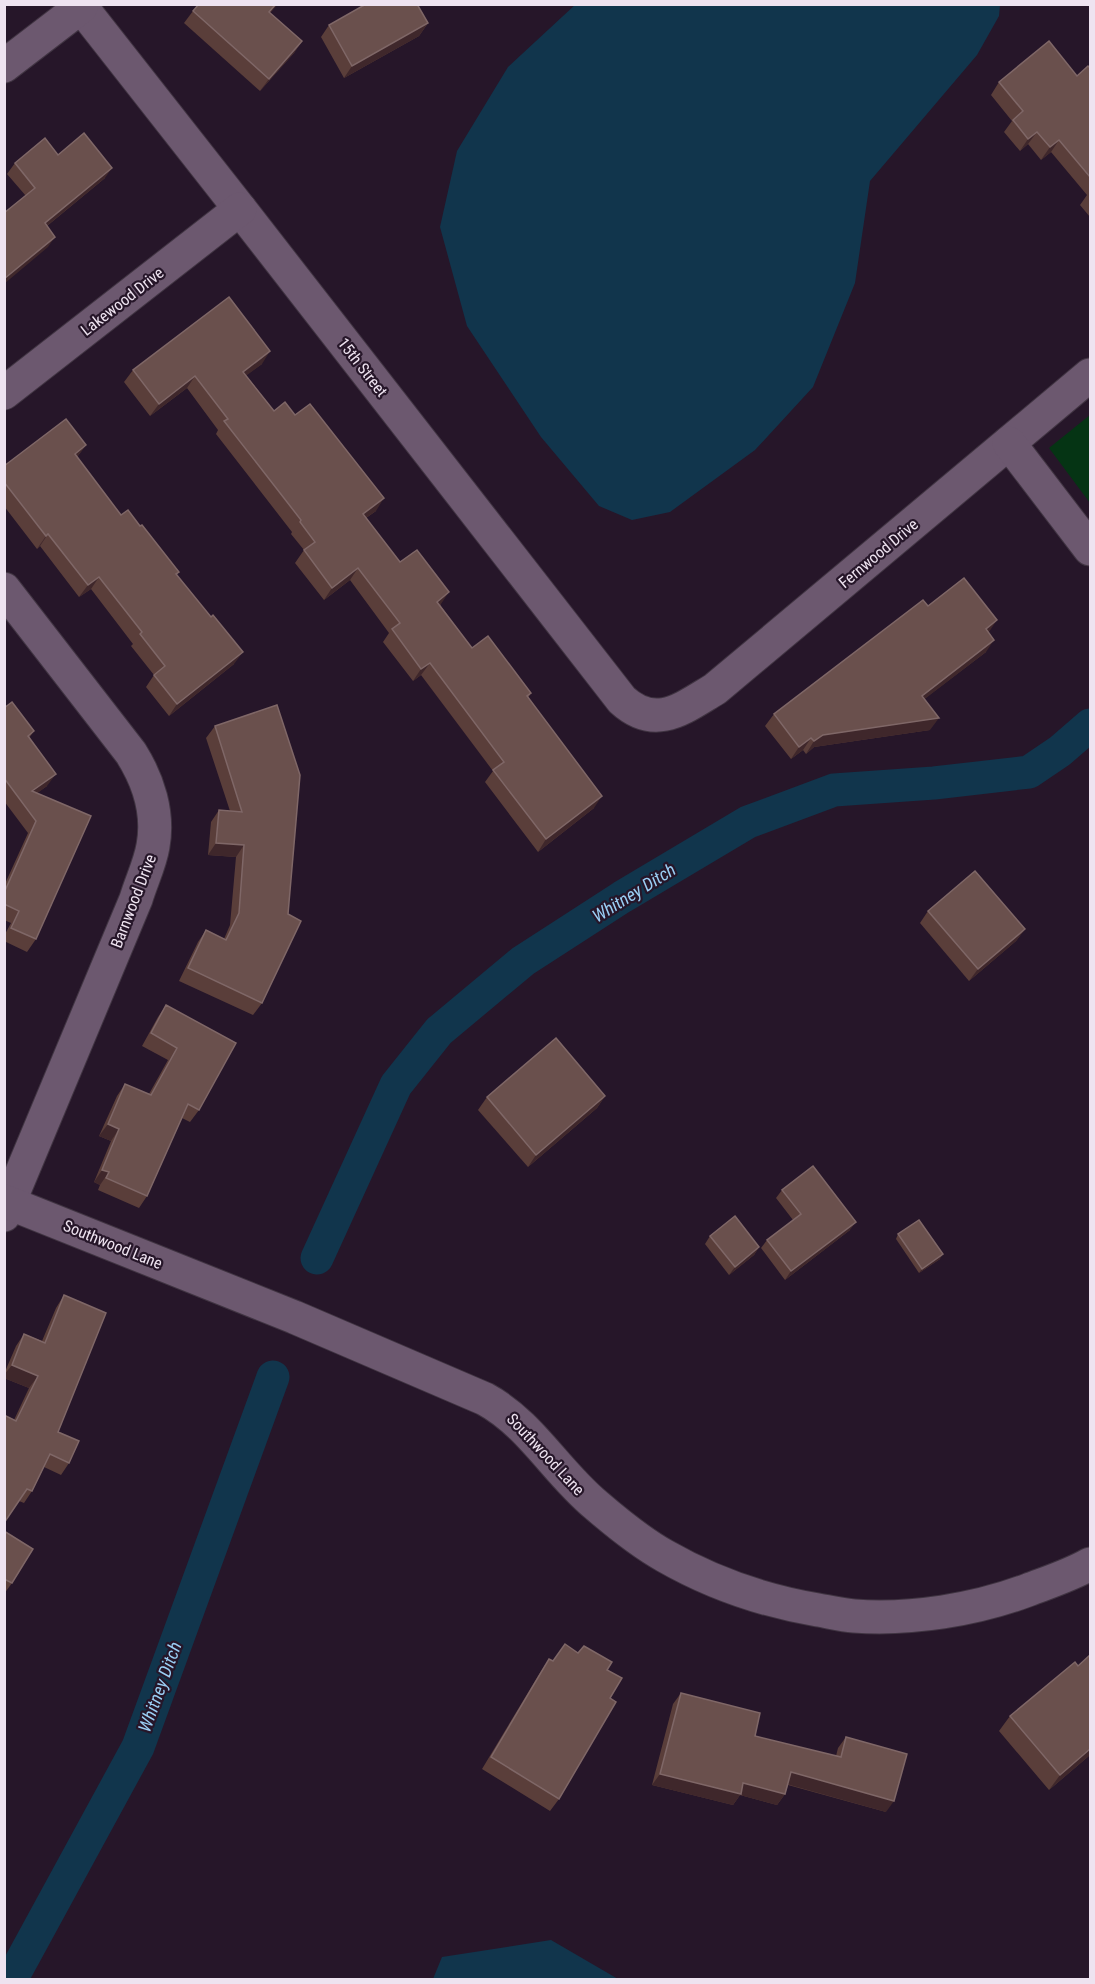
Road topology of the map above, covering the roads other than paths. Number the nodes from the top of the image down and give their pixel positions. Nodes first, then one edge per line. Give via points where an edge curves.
1 (80, 6) edge
2 (4, 66) edge
3 (240, 209) junction
4 (1090, 375) edge
5 (4, 393) edge
6 (1009, 443) junction
7 (1090, 549) edge
8 (4, 589) edge
9 (656, 717) joint
10 (6, 1207) edge
11 (1090, 1564) edge

1 - 2 street
1 - 3 street, 15th Street
3 - 5 street, Lakewood Drive
3 - 9 street, 15th Street via 621,700 632,709
4 - 6 street, Fernwood Drive
6 - 7 street
6 - 9 street, Fernwood Drive via 715,689 677,711
8 - 10 street, Barnwood Drive via 131,753 152,798 154,812 153,846 135,899
10 - 11 street, Southwood Lane via 294,1317 485,1399 513,1416 569,1480 633,1535 696,1572 764,1599 853,1616 954,1610 1004,1599

